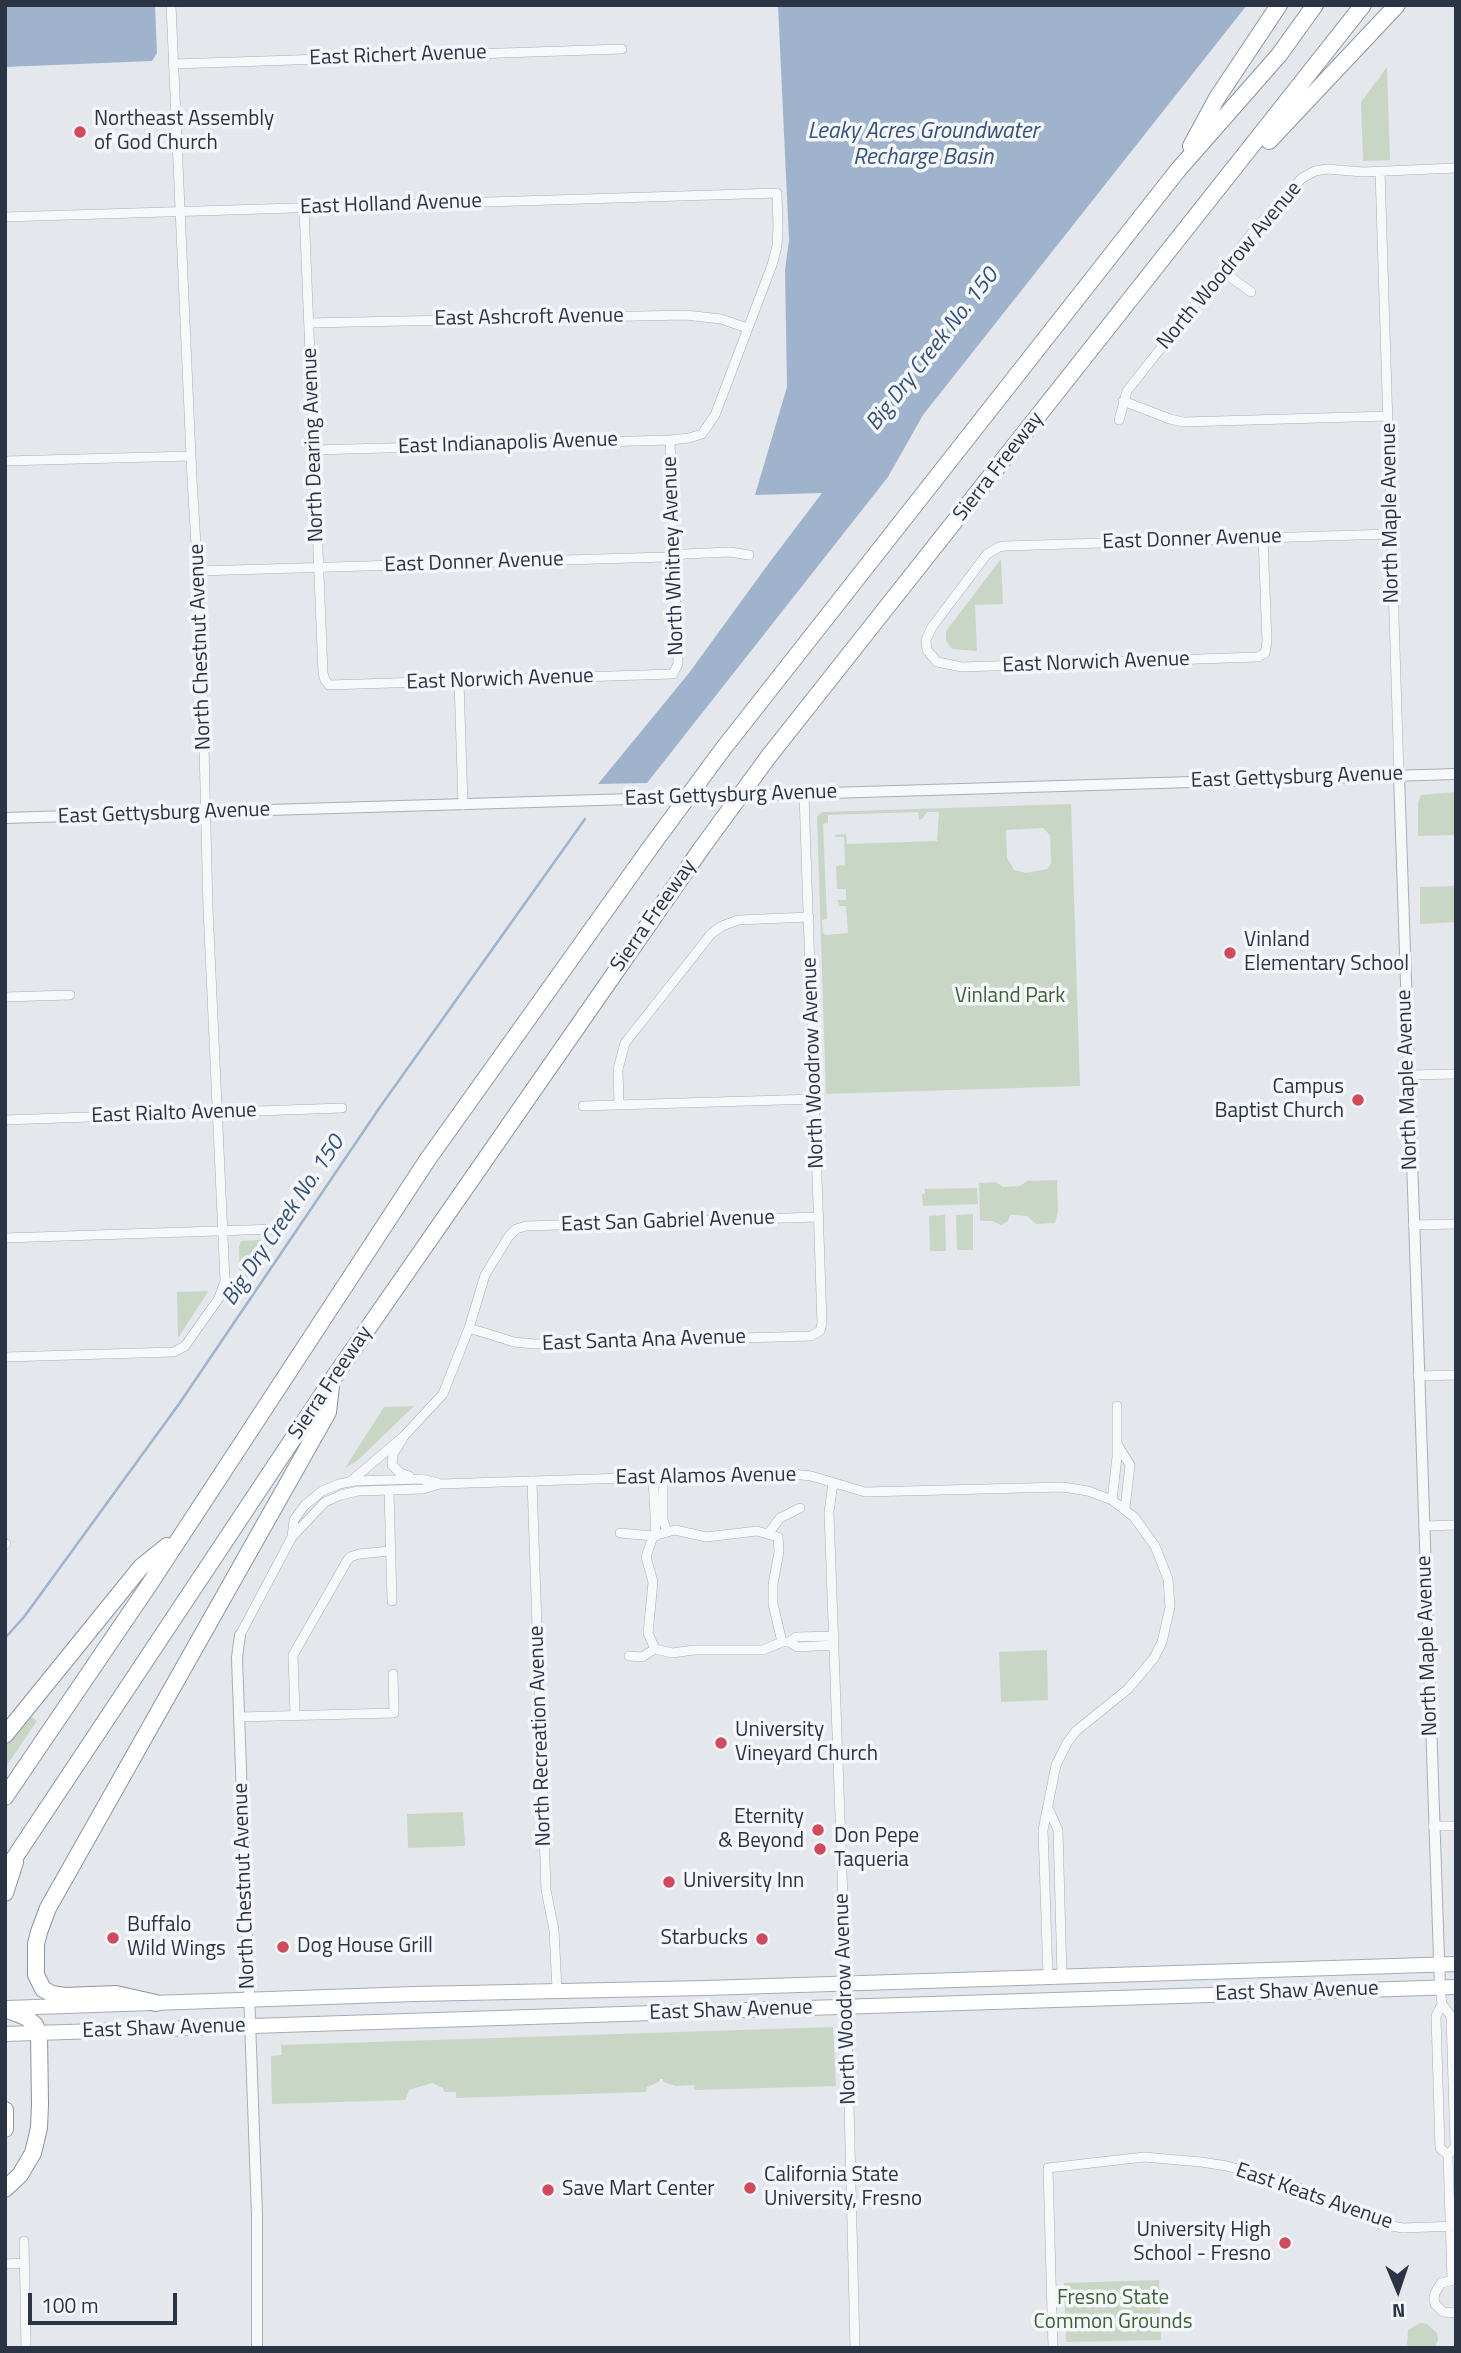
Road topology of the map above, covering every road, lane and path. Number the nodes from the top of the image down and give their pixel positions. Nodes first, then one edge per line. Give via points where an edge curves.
1 (171, 5) edge
2 (1279, 5) edge
3 (1315, 5) edge
4 (1363, 5) edge
5 (1397, 5) edge
6 (622, 49) dead end
7 (174, 64) junction
8 (1244, 158) junction
9 (1456, 168) edge
10 (1178, 170) junction
11 (1380, 172) junction
12 (303, 208) junction
13 (180, 212) junction
14 (5, 217) edge
15 (1222, 271) junction
16 (1251, 292) dead end
17 (309, 323) junction
18 (747, 328) junction
19 (1123, 401) junction
20 (1388, 416) junction
21 (1119, 421) dead end
22 (670, 440) junction
23 (314, 450) junction
24 (191, 456) junction
25 (5, 461) edge
26 (1390, 534) junction
27 (1263, 538) junction
28 (749, 555) dead end
29 (674, 556) junction
30 (319, 567) junction
31 (198, 570) junction
32 (928, 654) joint
33 (675, 672) joint
34 (459, 681) junction
35 (326, 682) joint
36 (1456, 774) edge
37 (1399, 775) junction
38 (804, 794) junction
39 (463, 805) junction
40 (207, 813) junction
41 (5, 818) edge
42 (809, 917) junction
43 (71, 995) dead end
44 (5, 997) edge
45 (1456, 1074) edge
46 (1408, 1075) junction
47 (815, 1099) junction
48 (620, 1105) junction
49 (583, 1106) dead end
50 (342, 1108) dead end
51 (217, 1112) junction
52 (5, 1120) edge
53 (819, 1217) junction
54 (1456, 1224) edge
55 (1413, 1225) junction
56 (276, 1229) dead end
57 (222, 1231) junction
58 (5, 1238) edge
59 (469, 1328) junction
60 (820, 1331) joint
61 (5, 1357) edge
62 (1456, 1375) edge
63 (1418, 1376) junction
64 (332, 1380) junction
65 (1117, 1406) dead end
66 (404, 1436) junction
67 (1117, 1443) junction
68 (658, 1476) junction
69 (421, 1479) junction
70 (351, 1481) junction
71 (532, 1481) junction
72 (833, 1483) junction
73 (440, 1484) junction
74 (389, 1490) junction
75 (1112, 1500) junction
76 (800, 1508) dead end
77 (1125, 1508) junction
78 (1456, 1525) edge
79 (1424, 1526) junction
80 (667, 1532) junction
81 (620, 1533) dead end
82 (768, 1534) junction
83 (654, 1536) junction
84 (292, 1537) junction
85 (178, 1538) junction
86 (390, 1551) junction
87 (391, 1601) dead end
88 (240, 1634) joint
89 (834, 1641) junction
90 (785, 1642) junction
91 (655, 1649) junction
92 (629, 1656) dead end
93 (393, 1674) dead end
94 (295, 1715) junction
95 (239, 1717) junction
96 (5, 1735) edge
97 (5, 1797) edge
98 (1049, 1810) junction
99 (1433, 1826) junction
100 (1456, 1826) edge
101 (19, 1851) junction
102 (5, 1872) edge
103 (5, 1894) edge
104 (1440, 1964) junction
105 (1456, 1964) edge
106 (1055, 1976) junction
107 (846, 1983) junction
108 (1440, 1987) junction
109 (1456, 1987) edge
110 (557, 1990) junction
111 (250, 1999) junction
112 (156, 2003) junction
113 (1442, 2004) junction
114 (847, 2007) junction
115 (5, 2009) edge
116 (251, 2026) junction
117 (39, 2033) junction
118 (5, 2034) edge
119 (5, 2110) edge
120 (5, 2129) edge
121 (1448, 2155) junction
122 (5, 2189) edge
123 (1453, 2226) edge
124 (24, 2242) dead end
125 (24, 2263) junction
126 (5, 2264) edge
127 (1454, 2280) edge
128 (1456, 2314) edge
129 (26, 2348) edge
130 (257, 2348) edge
131 (855, 2348) edge
132 (1053, 2348) edge

1 - 7 street, North Chestnut Avenue
2 - 10 highway via 1217,99
3 - 10 highway, Sierra Freeway via 1279,55
4 - 8 highway, Sierra Freeway
5 - 8 highway via 1270,140
6 - 7 street, East Richert Avenue
7 - 13 street, North Chestnut Avenue
8 - 64 highway, Sierra Freeway, bridge via 769,756
9 - 11 street
10 - 85 highway, Sierra Freeway, bridge via 650,848 428,1159
11 - 15 street, North Woodrow Avenue via 1327,169 1302,178
11 - 20 street, North Maple Avenue
12 - 13 street, East Holland Avenue
12 - 17 street, North Dearing Avenue
12 - 18 street, East Holland Avenue via 777,193 777,246
13 - 14 street, East Holland Avenue
13 - 24 street, North Chestnut Avenue
15 - 16 street
15 - 19 street, North Woodrow Avenue via 1126,391
17 - 18 street, East Ashcroft Avenue via 686,315
17 - 23 street, North Dearing Avenue
18 - 22 street, East Indianapolis Avenue via 715,415 702,434
19 - 20 street via 1183,422
19 - 21 street, North Woodrow Avenue
20 - 26 street, North Maple Avenue
22 - 23 street, East Indianapolis Avenue
22 - 29 street, North Whitney Avenue
23 - 30 street, North Dearing Avenue
24 - 25 street
24 - 31 street, North Chestnut Avenue
26 - 27 street, East Donner Avenue
26 - 37 street, North Maple Avenue
27 - 32 street, East Donner Avenue via 994,549 932,627 926,640
27 - 32 street, East Norwich Avenue via 1267,642 1265,653 1258,657 962,667 937,662
28 - 29 street, East Donner Avenue
29 - 30 street, East Donner Avenue
29 - 33 street, North Whitney Avenue
30 - 31 street, East Donner Avenue
30 - 35 street, North Dearing Avenue
31 - 40 street, North Chestnut Avenue
33 - 34 street, East Norwich Avenue via 666,676
34 - 35 street, East Norwich Avenue via 333,686
34 - 39 street
36 - 37 street, East Gettysburg Avenue
37 - 38 street, East Gettysburg Avenue
37 - 46 street, North Maple Avenue
38 - 39 street, East Gettysburg Avenue
38 - 42 street, North Woodrow Avenue
39 - 40 street, East Gettysburg Avenue
40 - 41 street, East Gettysburg Avenue
40 - 51 street, North Chestnut Avenue
42 - 47 street, North Woodrow Avenue
42 - 48 street via 738,920 711,934 625,1043 618,1069
43 - 44 street
45 - 46 street
46 - 55 street, North Maple Avenue
47 - 48 street
47 - 53 street, North Woodrow Avenue
48 - 49 street
50 - 51 street, East Rialto Avenue
51 - 52 street, East Rialto Avenue
51 - 57 street, North Chestnut Avenue
53 - 59 street, East San Gabriel Avenue via 517,1228 487,1270
53 - 60 street, North Woodrow Avenue
54 - 55 street
55 - 63 street, North Maple Avenue
56 - 57 street
57 - 58 street
57 - 61 street, North Chestnut Avenue via 223,1289 184,1346 174,1352
59 - 60 street, East Santa Ana Avenue via 527,1344 811,1336
59 - 66 street via 445,1390
62 - 63 street
63 - 79 street, North Maple Avenue
64 - 101 highway, Sierra Freeway
64 - 112 highway via 328,1412 48,1908 39,1932 36,1975 43,1989 65,1996 116,1994
65 - 67 street
66 - 69 street via 393,1454 392,1466
66 - 70 street
67 - 75 street
67 - 77 street via 1129,1463
68 - 71 street, East Alamos Avenue
68 - 72 street, East Alamos Avenue via 781,1473
68 - 80 street
68 - 83 street
69 - 70 street
69 - 73 street
70 - 84 street via 309,1500 294,1520
71 - 73 street, East Alamos Avenue
71 - 110 street, North Recreation Avenue via 546,1890 554,1930
72 - 75 street, East Alamos Avenue via 870,1492 1063,1486
72 - 89 street, North Woodrow Avenue via 829,1512
73 - 74 street
74 - 84 street via 333,1498
74 - 86 street
75 - 77 street, East Alamos Avenue
76 - 82 street via 780,1518
77 - 98 street, East Alamos Avenue via 1144,1528 1164,1564 1170,1593 1168,1624 1154,1658 1140,1677 1067,1743 1053,1776
78 - 79 street
79 - 99 street, North Maple Avenue
80 - 82 street via 706,1537 757,1531
80 - 83 street
81 - 83 street
82 - 90 street via 778,1537 774,1604
83 - 91 street via 646,1557 653,1583 648,1633
84 - 88 street
85 - 96 highway via 141,1567
85 - 97 highway, Sierra Freeway
86 - 87 street
86 - 94 street via 359,1554 346,1561 293,1655
88 - 95 street, North Chestnut Avenue
89 - 90 street via 797,1647
89 - 107 street, North Woodrow Avenue
90 - 91 street via 763,1650 672,1653
91 - 92 street via 642,1657
93 - 94 street via 394,1713
94 - 95 street
95 - 111 street, North Chestnut Avenue
98 - 106 street, East Alamos Avenue via 1043,1830
98 - 106 street via 1058,1830
99 - 100 street
99 - 104 street, North Maple Avenue
101 - 102 highway, Sierra Freeway
101 - 103 highway
104 - 105 main road, East Shaw Avenue
104 - 106 main road, East Shaw Avenue
104 - 108 street, North Maple Avenue
106 - 107 main road, East Shaw Avenue
107 - 110 main road, East Shaw Avenue
107 - 114 street, North Woodrow Avenue
108 - 109 main road, East Shaw Avenue
108 - 113 street
108 - 114 main road, East Shaw Avenue
110 - 111 main road, East Shaw Avenue
111 - 112 main road, East Shaw Avenue
111 - 116 street, North Chestnut Avenue
112 - 115 main road, East Shaw Avenue
113 - 121 street via 1436,2016 1440,2148
113 - 121 street via 1451,2017 1455,2147
114 - 116 main road, East Shaw Avenue
114 - 131 street, North Woodrow Avenue
115 - 117 highway via 26,2017
116 - 117 main road, East Shaw Avenue
116 - 130 street, North Chestnut Avenue
117 - 118 main road, East Shaw Avenue
117 - 122 highway via 37,2136 29,2161
119 - 120 highway
121 - 123 street
123 - 127 street
123 - 132 street, East Keats Avenue via 1380,2224 1288,2183 1201,2162 1144,2157 1048,2168
124 - 125 street
125 - 126 street
125 - 129 street
127 - 128 street via 1441,2283 1434,2298 1438,2309

